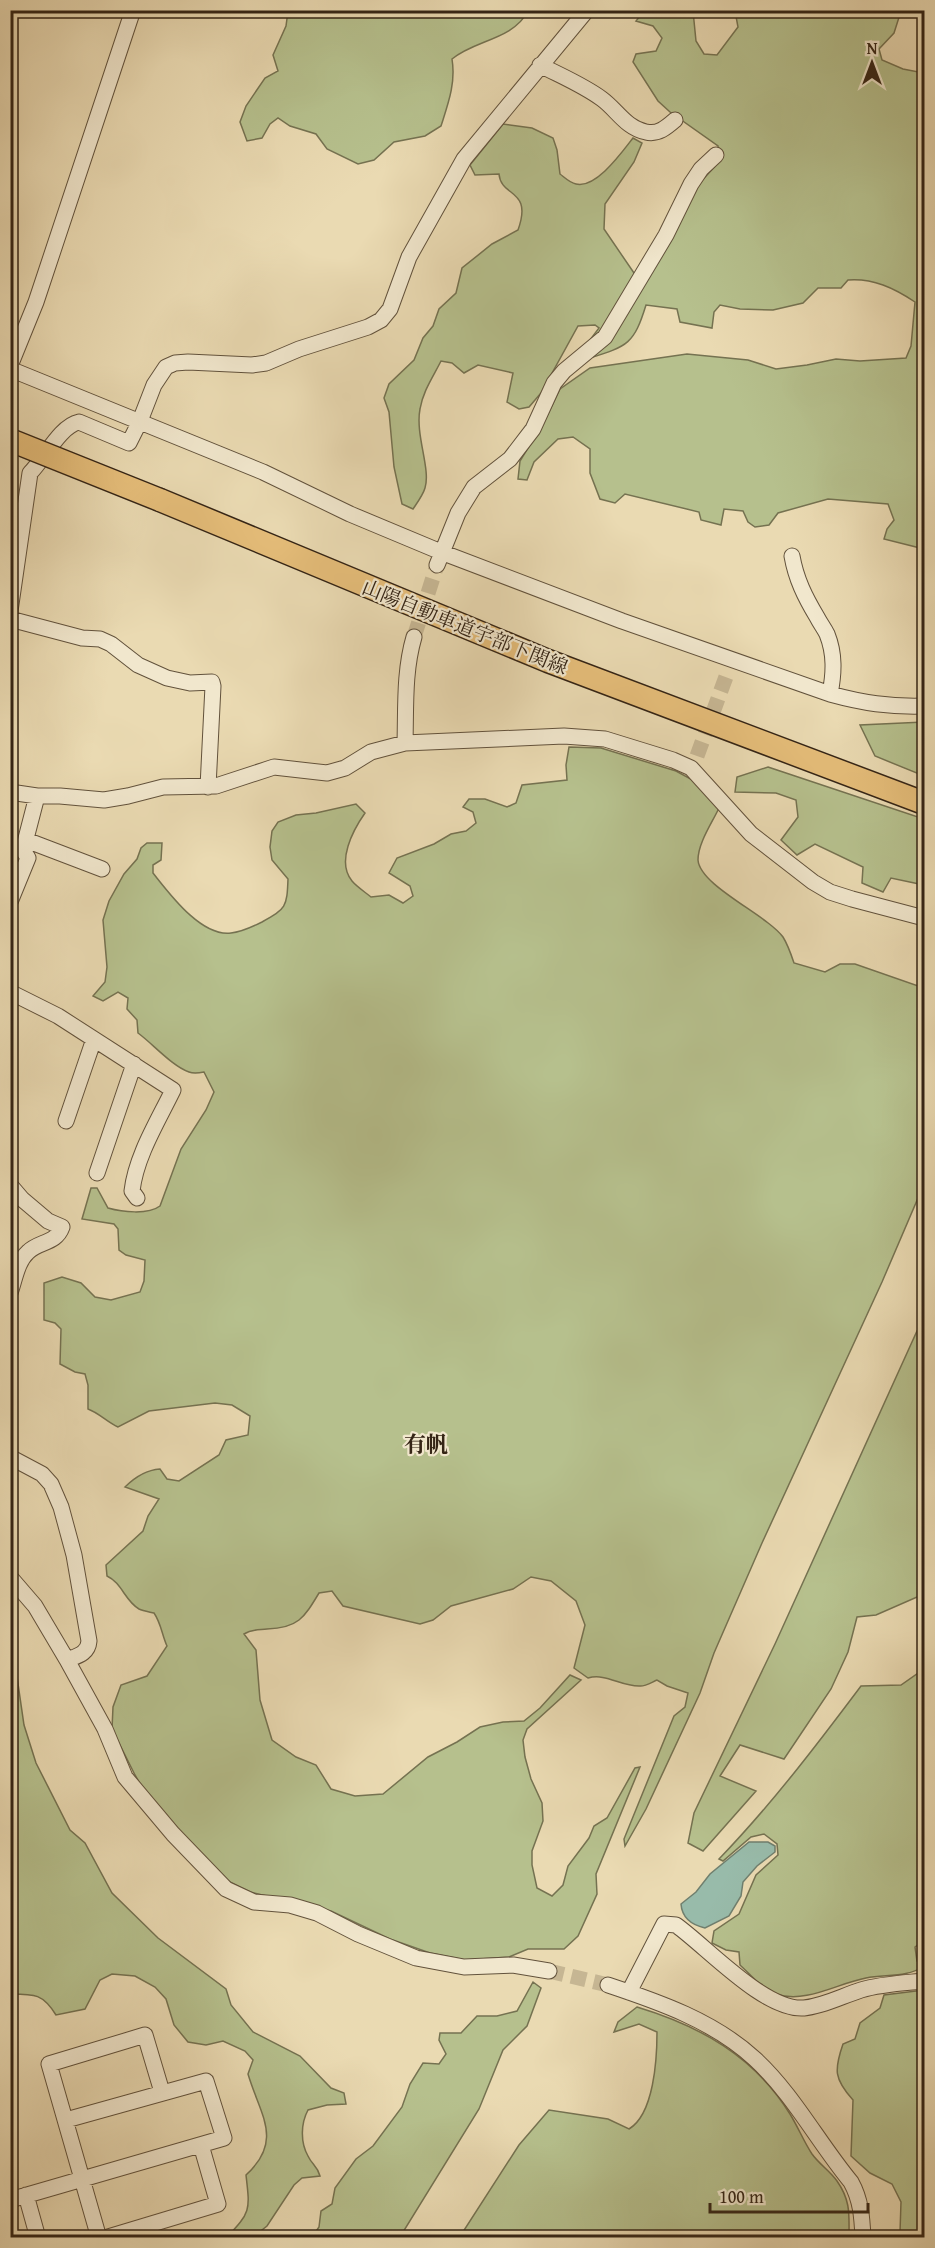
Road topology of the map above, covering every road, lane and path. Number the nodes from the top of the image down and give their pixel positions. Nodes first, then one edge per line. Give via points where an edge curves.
1 (133, 10) edge
2 (587, 10) edge
3 (540, 65) junction
4 (675, 120) dead end
5 (716, 155) dead end
6 (10, 367) edge
7 (140, 421) junction
8 (10, 440) edge
9 (792, 556) dead end
10 (439, 559) junction
11 (10, 611) edge
12 (10, 619) edge
13 (414, 637) tunnel mouth
14 (830, 694) junction
15 (924, 706) edge
16 (405, 743) junction
17 (208, 787) junction
18 (10, 792) edge
19 (37, 796) junction
20 (924, 803) edge
21 (26, 840) junction
22 (102, 869) dead end
23 (10, 902) edge
24 (924, 918) edge
25 (10, 992) edge
26 (94, 1039) junction
27 (134, 1064) junction
28 (66, 1121) dead end
29 (97, 1173) dead end
30 (10, 1185) edge
31 (137, 1198) dead end
32 (10, 1293) edge
33 (10, 1457) edge
34 (10, 1577) edge
35 (67, 1660) junction
36 (549, 1971) tunnel mouth
37 (924, 1981) edge
38 (608, 1985) tunnel mouth
39 (629, 1992) junction
40 (162, 2092) junction
41 (66, 2120) junction
42 (201, 2145) junction
43 (81, 2179) junction
44 (26, 2195) junction
45 (10, 2199) edge
46 (38, 2238) edge
47 (99, 2238) edge
48 (105, 2238) edge
49 (863, 2238) edge

1 - 6 street via 36,302
2 - 3 street
3 - 4 street via 589,91 623,120 646,132 656,132
3 - 7 street via 464,159 409,257 390,309 381,320 267,363 175,363 166,367 154,385
5 - 10 street via 691,184 605,336 554,383 533,429 510,459 474,487 458,513
6 - 7 street
7 - 10 street via 263,472
7 - 11 street via 129,442 79,422 71,423 30,473
8 - 20 highway, 山陽自動車道宇部下関線, bridge via 548,661
9 - 14 street via 801,590 826,633 833,659
10 - 14 street via 622,621 730,667
12 - 17 street via 100,639 138,665 167,678 212,682
13 - 16 street via 406,684
14 - 15 street via 865,704
16 - 17 street via 371,752 345,768 327,773 274,767
16 - 24 street via 585,736 694,762 751,834 813,882 830,892
17 - 19 street via 163,787 104,800
18 - 19 street
19 - 21 street
21 - 22 street
21 - 23 street via 23,850 28,858
25 - 26 street
26 - 27 street
26 - 28 street
27 - 29 street
27 - 31 street via 173,1090 133,1182 132,1191
30 - 32 street via 48,1221 62,1227 56,1238 22,1258
33 - 35 street via 42,1474 61,1507 89,1641 87,1650
34 - 35 street via 35,1606
35 - 36 street via 105,1729 125,1777 226,1889 254,1902 290,1905 317,1913 416,1958 464,1967 513,1965
37 - 39 street via 862,1990 821,2005 785,2006 752,1987 676,1925 664,1924
38 - 39 street
39 - 49 street via 668,2006 712,2029 754,2059 789,2098 851,2182 862,2211
40 - 41 street
40 - 41 street via 145,2035 49,2064
40 - 42 street via 206,2081 224,2138
41 - 43 street
42 - 43 street
42 - 48 street via 219,2204
43 - 44 street
43 - 47 street
44 - 45 street
44 - 46 street

